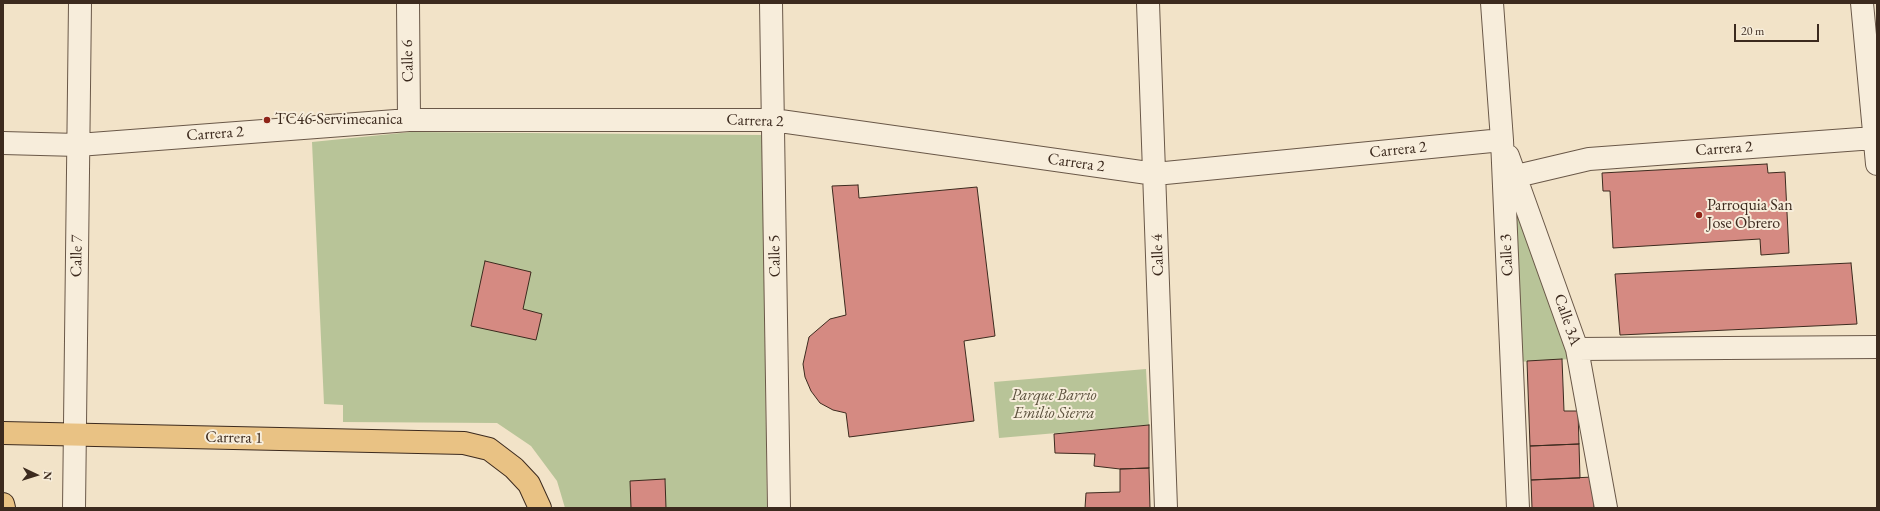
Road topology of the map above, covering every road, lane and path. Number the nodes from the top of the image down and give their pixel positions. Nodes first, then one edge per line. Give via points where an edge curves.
1 (80, 3) edge
2 (408, 3) edge
3 (771, 3) edge
4 (1148, 3) edge
5 (1492, 3) edge
6 (1862, 3) edge
7 (409, 120) junction
8 (773, 120) junction
9 (1874, 138) junction
10 (1502, 140) junction
11 (3, 143) edge
12 (78, 145) junction
13 (1877, 164) edge
14 (1155, 174) junction
15 (1510, 177) junction
16 (1877, 347) edge
17 (1577, 349) junction
18 (3, 434) edge
19 (75, 435) junction
20 (3, 504) edge
21 (4, 508) edge
22 (74, 508) edge
23 (540, 508) edge
24 (779, 508) edge
25 (1166, 508) edge
26 (1518, 508) edge
27 (1606, 508) edge

1 - 12 street, Calle 7
2 - 7 street, Calle 6
3 - 8 street, Calle 5
4 - 14 street, Calle 4
5 - 10 street
6 - 9 street
7 - 8 street, Carrera 2
7 - 12 street, Carrera 2
8 - 14 street, Carrera 2
8 - 24 street, Calle 5
9 - 13 street
9 - 15 street, Carrera 2 via 1589,159
10 - 14 street, Carrera 2
10 - 15 street, Calle 3A
11 - 12 street, Carrera 2
12 - 19 street, Calle 7
14 - 25 street, Calle 4
15 - 17 street, Calle 3A
15 - 26 street, Calle 3
16 - 17 street
17 - 27 street, Calle 3A
18 - 19 main road, Carrera 1
19 - 22 street, Calle 7
19 - 23 main road, Carrera 1 via 464,443 489,449 514,468 529,484
20 - 21 main road

